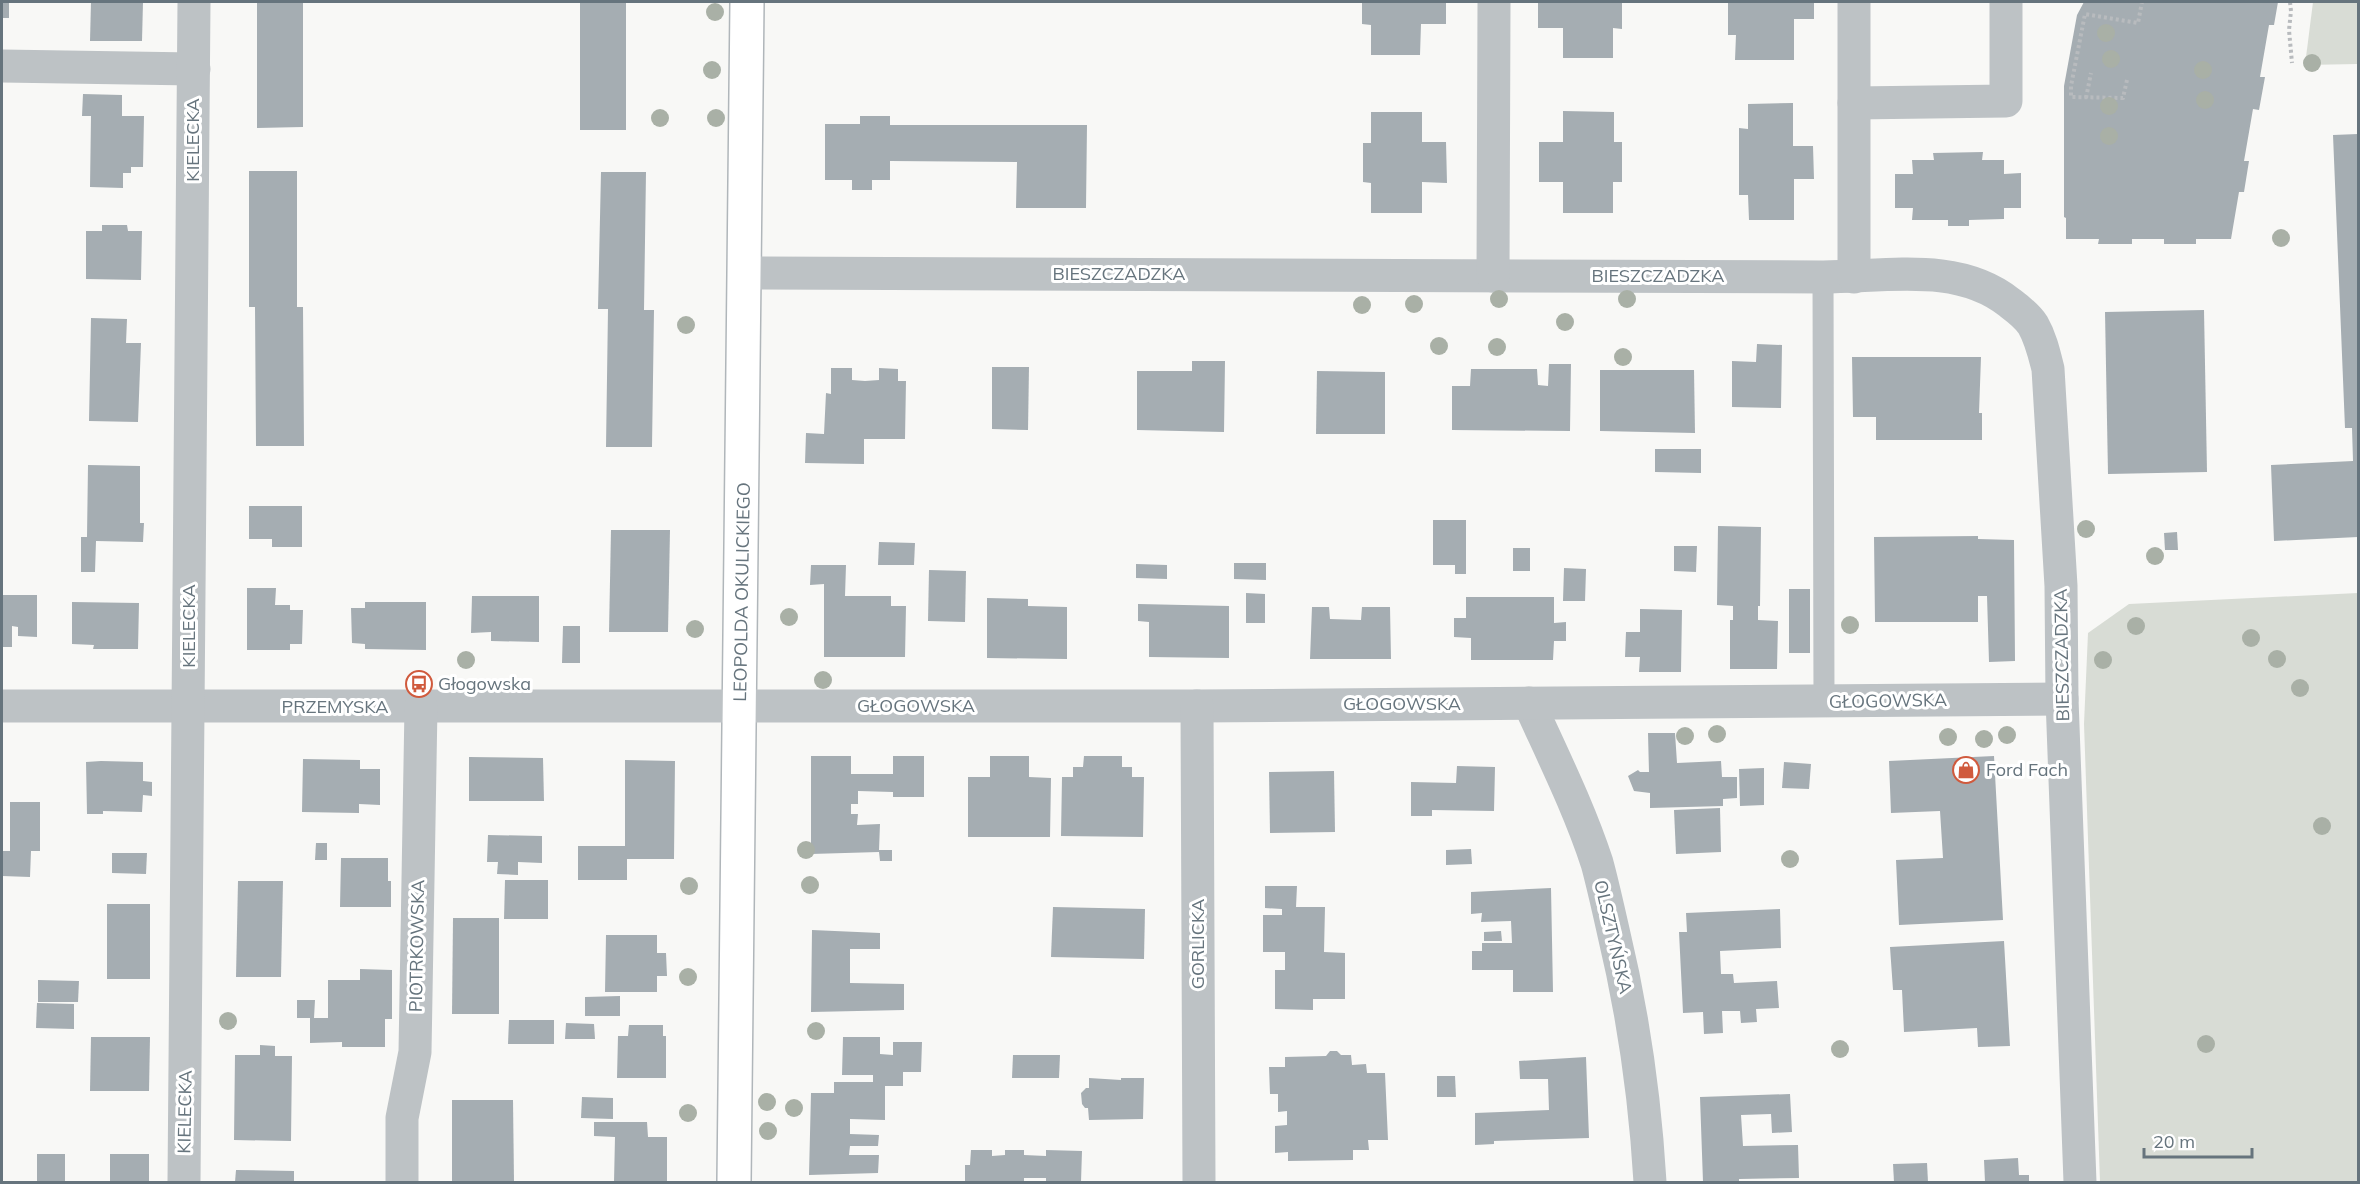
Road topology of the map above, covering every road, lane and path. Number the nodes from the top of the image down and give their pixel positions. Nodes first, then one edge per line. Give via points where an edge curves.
1 (194, 2) edge
2 (747, 2) edge
3 (1494, 2) edge
4 (1854, 2) edge
5 (2006, 2) edge
6 (2142, 2) edge
7 (2290, 2) edge
8 (2292, 63) dead end
9 (2, 66) edge
10 (194, 69) junction
11 (2091, 73) dead end
12 (2127, 80) dead end
13 (2086, 98) junction
14 (1854, 103) junction
15 (745, 273) junction
16 (1493, 276) junction
17 (1839, 277) junction
18 (2062, 699) junction
19 (1824, 702) junction
20 (1529, 704) junction
21 (2, 706) edge
22 (1197, 706) junction
23 (188, 707) junction
24 (421, 707) junction
25 (741, 707) junction
26 (184, 1182) edge
27 (402, 1182) edge
28 (734, 1182) edge
29 (1199, 1182) edge
30 (1650, 1182) edge
31 (2080, 1182) edge

1 - 10 street, KIELECKA
2 - 15 street, LEOPOLDA OKULICKIEGO
3 - 16 street
4 - 14 street
5 - 14 street via 2006,101
6 - 13 path via 2138,23 2085,14 2071,97
7 - 8 path
9 - 10 street
10 - 23 street, KIELECKA
11 - 13 path
12 - 13 path via 2123,98
14 - 17 street
15 - 16 street, BIESZCZADZKA
15 - 25 street, LEOPOLDA OKULICKIEGO
16 - 17 street, BIESZCZADZKA
17 - 18 street, BIESZCZADZKA via 1917,275 1962,279 2002,296 2032,323 2042,342 2048,369 2061,586
17 - 19 lane
18 - 19 street, GŁOGOWSKA
18 - 31 street, BIESZCZADZKA
19 - 20 street, GŁOGOWSKA
20 - 22 street, GŁOGOWSKA
20 - 30 street, OLSZTYŃSKA via 1597,864 1622,969 1643,1089
21 - 23 street, PRZEMYSKA
22 - 25 street, GŁOGOWSKA
22 - 29 street, GORLICKA
23 - 24 street, PRZEMYSKA
23 - 26 street, KIELECKA
24 - 25 street, PRZEMYSKA
24 - 27 street, PIOTRKOWSKA via 415,1052 402,1118
25 - 28 street, LEOPOLDA OKULICKIEGO

